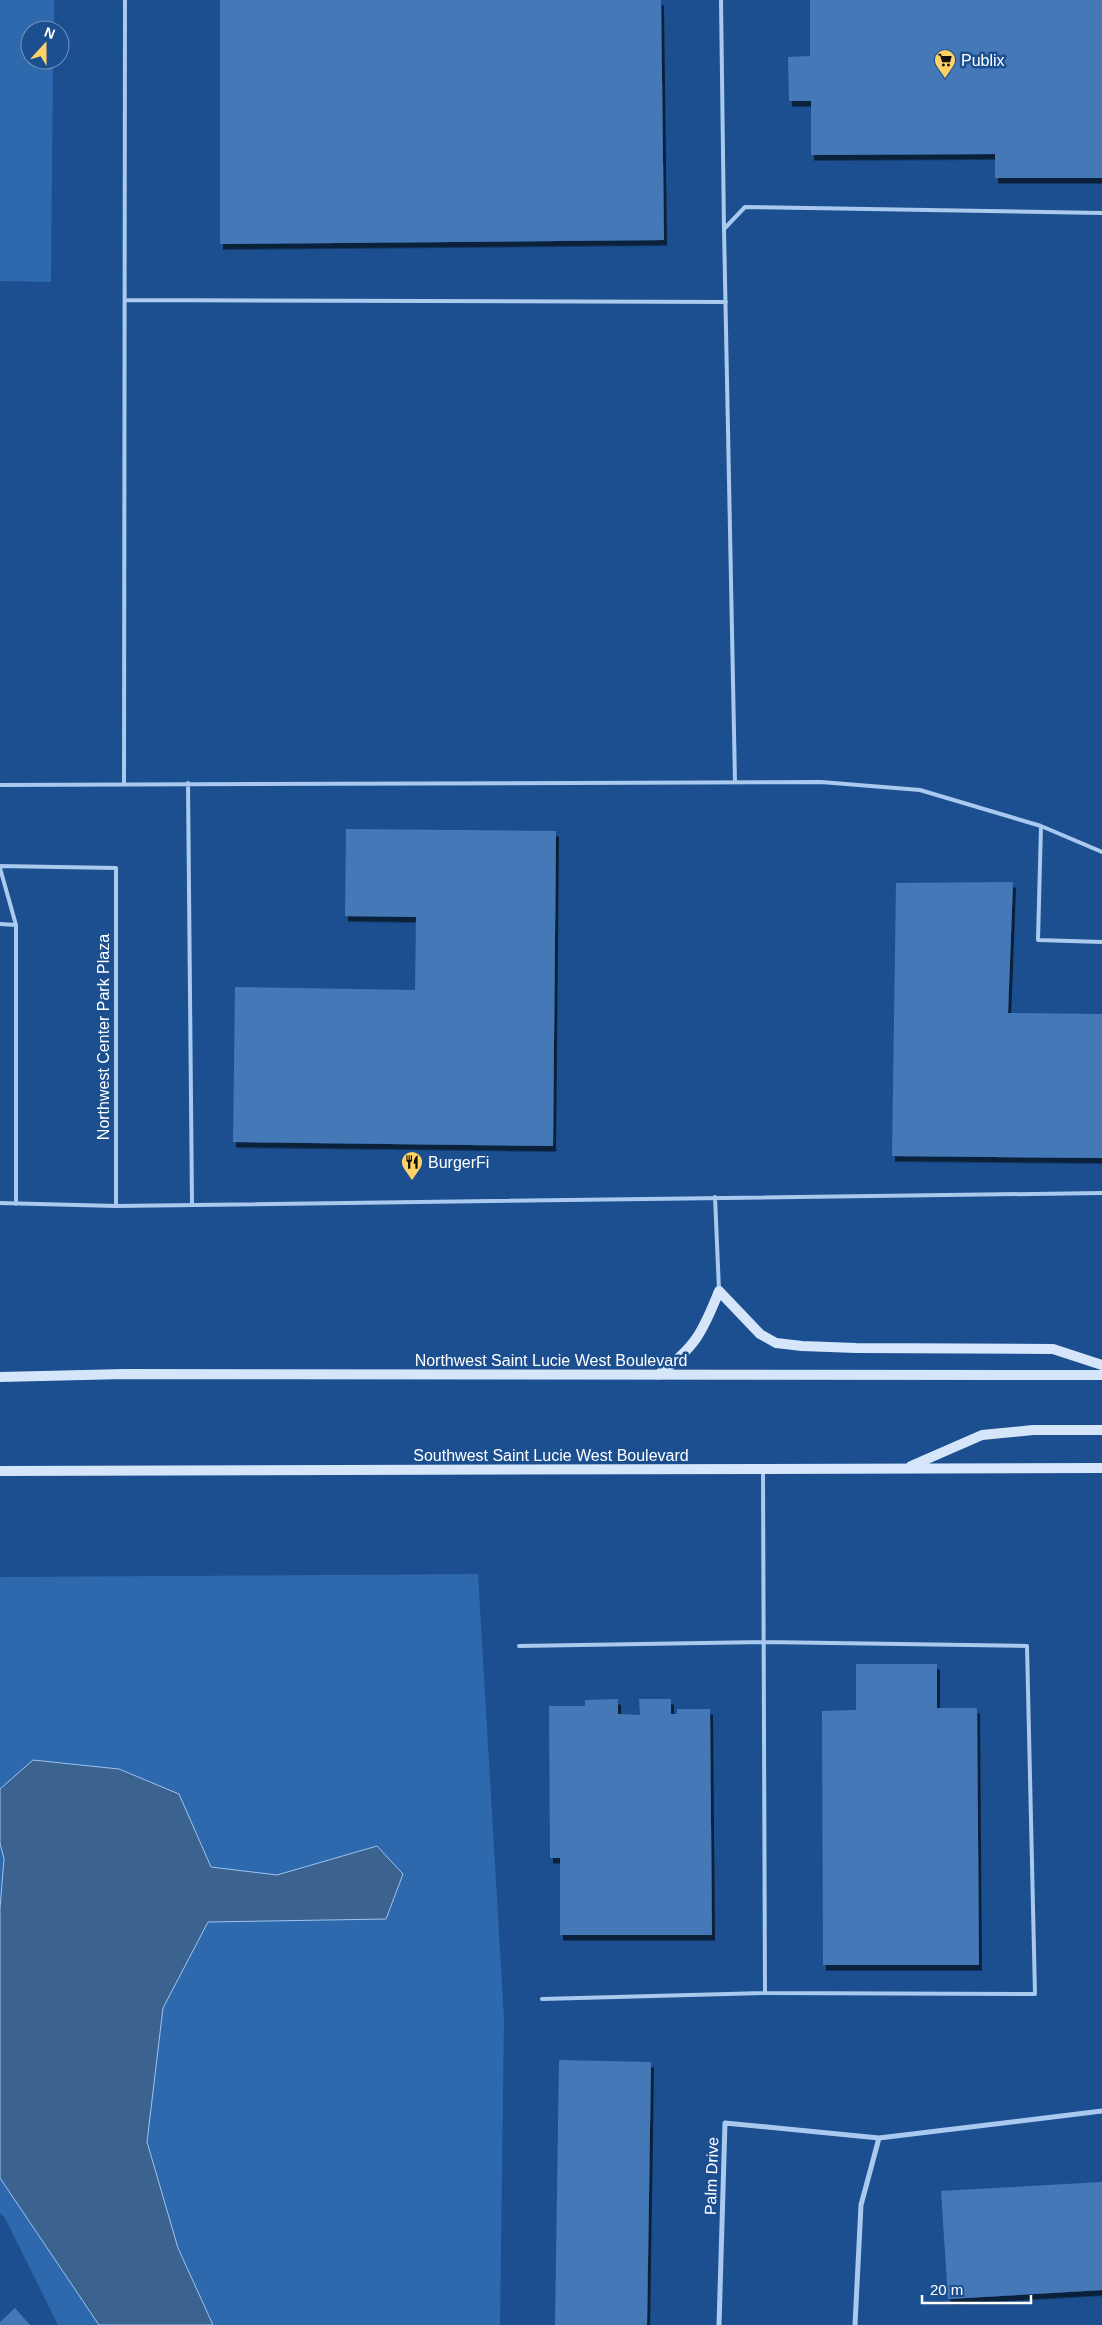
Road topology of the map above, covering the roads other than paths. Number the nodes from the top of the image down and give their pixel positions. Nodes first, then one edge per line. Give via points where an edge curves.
1 (125, 0) edge
2 (721, 0) edge
3 (1102, 213) edge
4 (724, 229) junction
5 (124, 300) junction
6 (726, 302) junction
7 (735, 782) junction
8 (188, 783) junction
9 (0, 784) edge
10 (124, 784) junction
11 (1041, 826) junction
12 (1102, 852) edge
13 (0, 867) edge
14 (0, 924) edge
15 (16, 924) junction
16 (1102, 942) edge
17 (1102, 1193) edge
18 (715, 1197) junction
19 (0, 1203) edge
20 (16, 1204) junction
21 (192, 1204) junction
22 (116, 1206) junction
23 (719, 1291) junction
24 (1102, 1365) edge
25 (658, 1375) junction
26 (1102, 1375) edge
27 (0, 1377) edge
28 (1102, 1430) edge
29 (905, 1468) junction
30 (1102, 1468) edge
31 (763, 1469) junction
32 (0, 1471) edge
33 (764, 1642) junction
34 (519, 1646) dead end
35 (765, 1993) junction
36 (542, 1999) dead end
37 (1102, 2110) edge
38 (879, 2138) junction
39 (719, 2325) edge
40 (855, 2325) edge

1 - 5 lane
2 - 4 lane
3 - 4 lane via 745,206
4 - 6 lane
5 - 6 lane
5 - 10 lane
6 - 7 lane
7 - 8 lane
7 - 11 lane via 820,782 920,790
8 - 10 lane
8 - 21 lane
9 - 10 lane
11 - 12 lane
11 - 16 lane via 1038,940
13 - 15 lane
13 - 22 lane, Northwest Center Park Plaza via 116,868
14 - 15 lane
15 - 20 lane
17 - 18 lane
18 - 21 lane
18 - 23 lane
19 - 20 lane
20 - 22 lane
21 - 22 lane
23 - 24 main road via 760,1334 776,1343 856,1348 1053,1348
23 - 25 main road via 709,1320 696,1341
25 - 26 main road, Northwest Saint Lucie West Boulevard
25 - 27 main road, Northwest Saint Lucie West Boulevard via 125,1374
28 - 29 main road via 1033,1430 982,1435
29 - 30 main road, Southwest Saint Lucie West Boulevard
29 - 31 main road, Southwest Saint Lucie West Boulevard
31 - 32 main road, Southwest Saint Lucie West Boulevard
31 - 33 lane
33 - 34 lane
33 - 35 lane
33 - 35 lane via 1027,1646 1035,1994
35 - 36 lane
37 - 38 street, Palm Drive
38 - 39 street, Palm Drive via 725,2123
38 - 40 street via 861,2205

